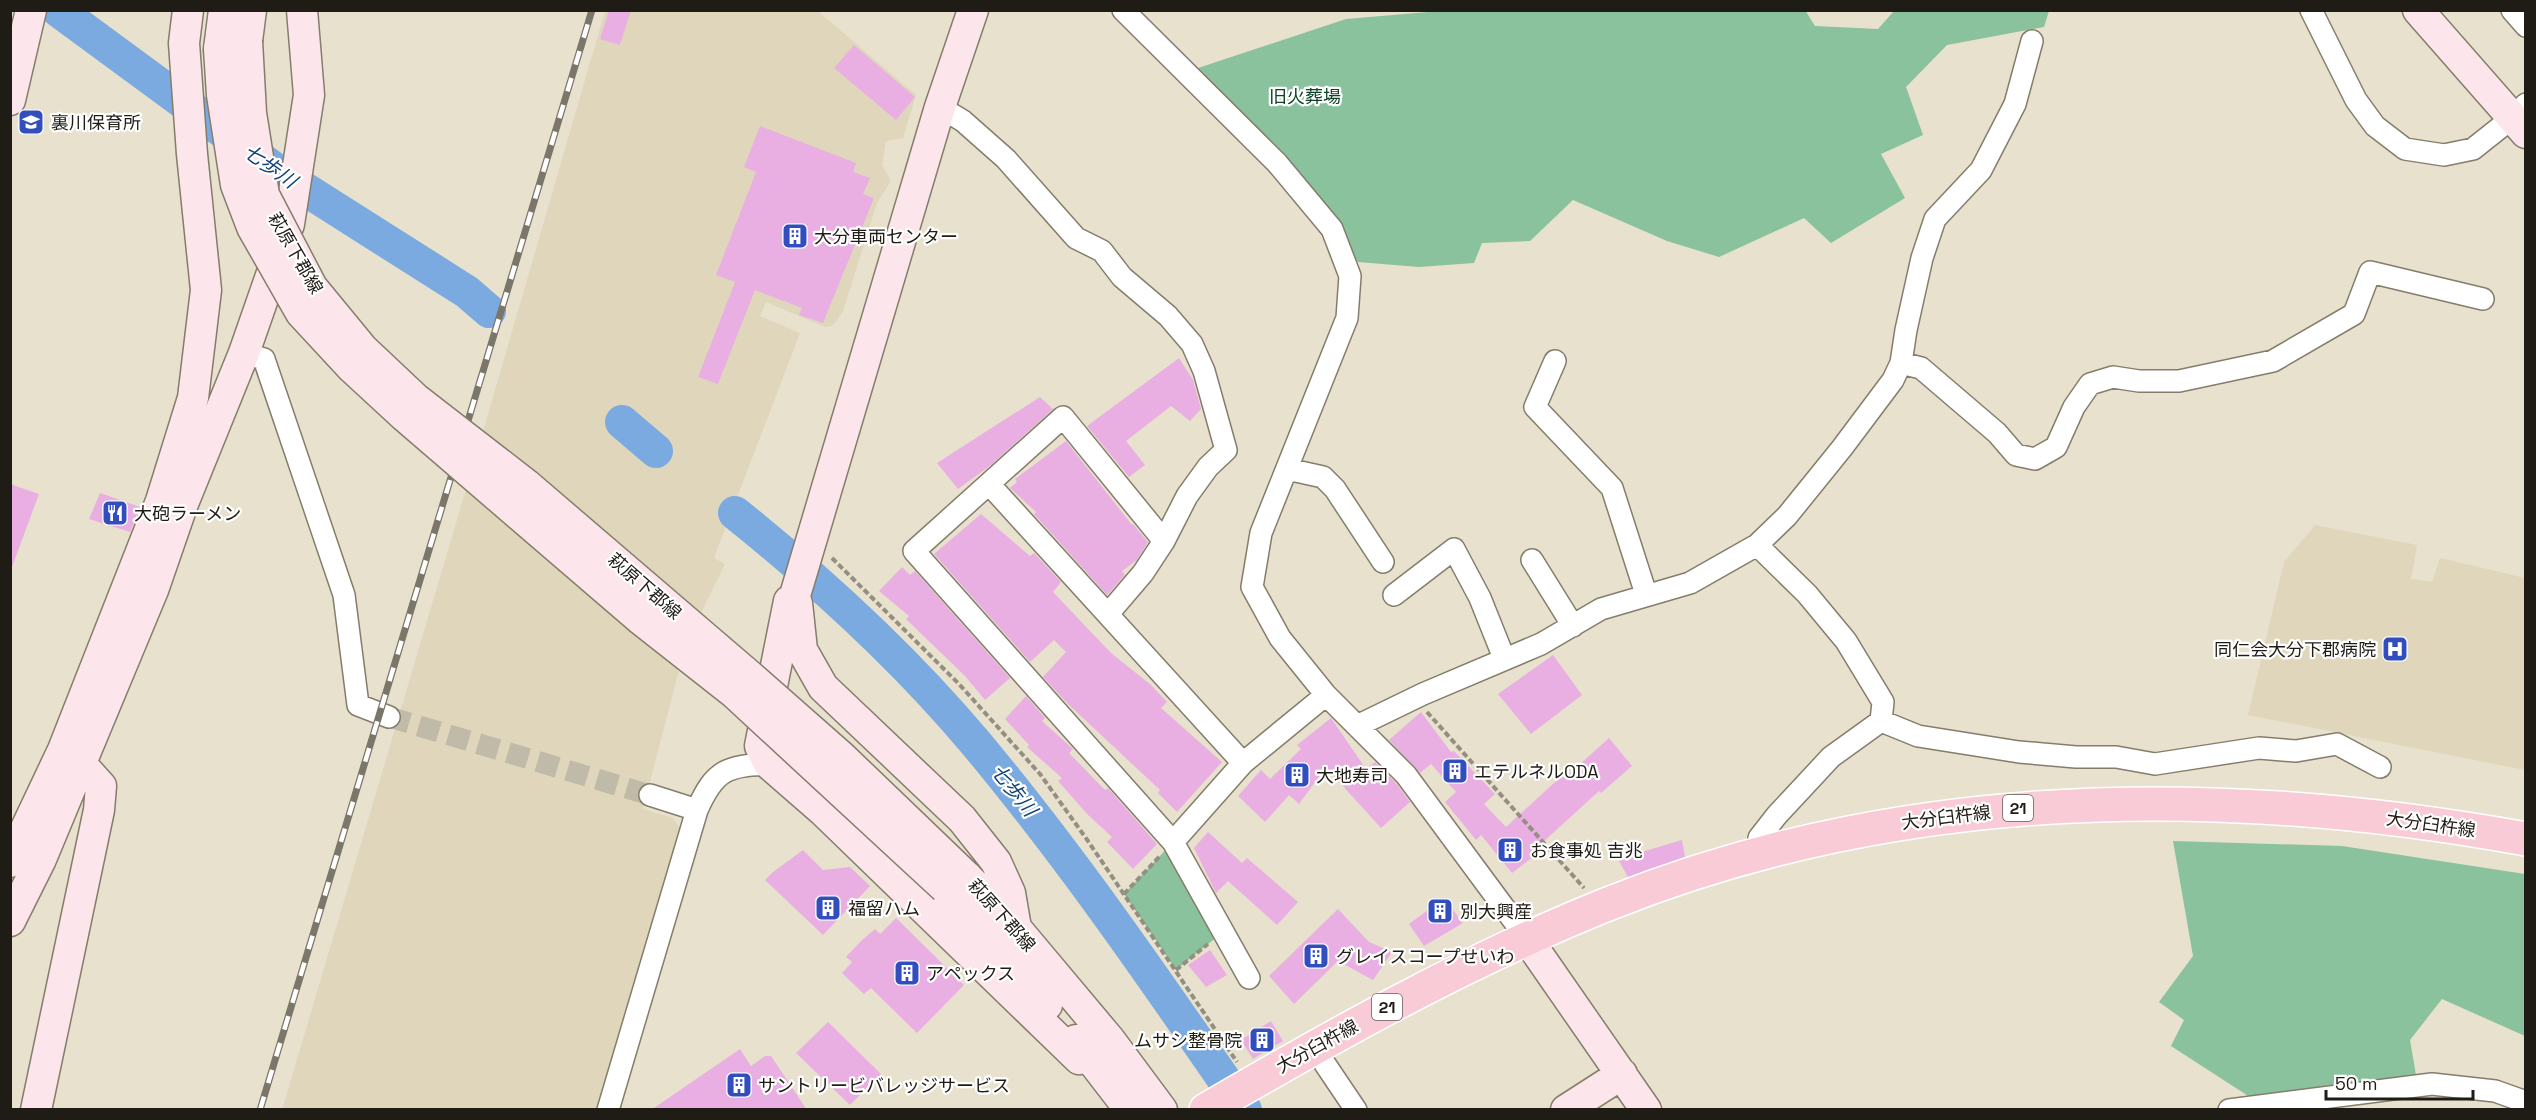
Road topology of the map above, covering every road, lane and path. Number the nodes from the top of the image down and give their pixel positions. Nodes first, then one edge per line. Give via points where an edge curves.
1 (188, 10) edge
2 (224, 10) edge
3 (251, 10) edge
4 (302, 10) edge
5 (973, 10) edge
6 (1123, 10) edge
7 (2311, 10) edge
8 (2418, 10) edge
9 (2512, 10) edge
10 (24, 14) edge
11 (2526, 26) edge
12 (2032, 41) dead end
13 (233, 45) junction
14 (10, 100) edge
15 (940, 107) junction
16 (2521, 118) edge
17 (2483, 299) dead end
18 (244, 353) junction
19 (1555, 362) dead end
20 (1901, 363) junction
21 (1287, 469) junction
22 (989, 484) junction
23 (1164, 542) junction
24 (1757, 545) junction
25 (832, 558) dead end
26 (1532, 560) dead end
27 (1383, 562) dead end
28 (1646, 594) junction
29 (1395, 595) dead end
30 (793, 602) junction
31 (1108, 614) junction
32 (1573, 626) junction
33 (1504, 658) junction
34 (1326, 695) junction
35 (1415, 697) junction
36 (389, 717) tunnel mouth
37 (1881, 721) junction
38 (1357, 726) junction
39 (72, 757) junction
40 (1243, 763) junction
41 (769, 764) junction
42 (2380, 767) dead end
43 (650, 795) tunnel mouth
44 (697, 810) junction
45 (2526, 839) edge
46 (1173, 842) junction
47 (1757, 856) junction
48 (10, 862) edge
49 (956, 882) junction
50 (1587, 891) dead end
51 (1124, 894) junction
52 (10, 921) edge
53 (1016, 928) junction
54 (1223, 932) junction
55 (1528, 940) junction
56 (1176, 970) junction
57 (1249, 978) dead end
58 (1088, 1056) junction
59 (1325, 1064) junction
60 (1622, 1074) junction
61 (1252, 1091) edge
62 (2526, 1102) edge
63 (1208, 1108) edge
64 (36, 1110) edge
65 (608, 1110) edge
66 (1130, 1110) edge
67 (1161, 1110) edge
68 (1356, 1110) edge
69 (1566, 1110) edge
70 (1646, 1110) edge
71 (2229, 1110) edge

1 - 39 street via 184,43 206,290 193,398
2 - 13 street, 萩原下郡線
3 - 13 street, 萩原下郡線
4 - 18 street via 309,95 289,224
5 - 15 street
6 - 21 street via 1277,163 1332,229 1350,276 1347,318
7 - 16 street via 2356,100 2375,126 2405,149 2444,155 2473,149
8 - 16 street
9 - 11 street
10 - 14 street
12 - 20 street via 2015,104 1981,170 1935,219 1922,258
13 - 49 street, 萩原下郡線, bridge via 222,95 236,185 252,227 301,312 352,368 404,416
15 - 23 street via 963,121 1006,159 1076,238 1102,251 1122,277 1168,316 1192,344 1204,371 1226,450 1187,496
15 - 30 street
17 - 20 street via 2370,272 2354,314 2273,361 2178,381 2114,377 2090,384 2074,407 2056,447 2035,459 2016,455 1998,433 1921,368
18 - 36 street via 264,359 344,595 358,705
18 - 39 street via 182,506 153,590
19 - 28 street via 1535,407 1612,488
20 - 24 street via 1893,380 1842,448 1787,516
21 - 27 street via 1323,477
21 - 34 street via 1261,533 1252,587 1280,638
22 - 23 street via 1063,417
22 - 31 street
22 - 46 street via 914,551
23 - 31 street
24 - 28 street via 1690,583
24 - 37 street via 1807,594 1846,641 1883,702
25 - 51 path via 959,684 1040,774
26 - 32 street
28 - 32 street via 1601,609
29 - 33 street via 1454,549 1480,598
30 - 41 street via 789,601 764,718 760,746
30 - 53 street via 797,603 801,650 823,687 969,828 996,862 1010,893
31 - 40 street
32 - 33 street
33 - 35 street
34 - 38 street
34 - 40 street
35 - 38 street
35 - 50 path
37 - 42 street via 1918,736 2155,764 2259,748 2296,752 2337,744
37 - 47 street via 1831,757 1777,815 1759,838
38 - 55 street via 1406,775
39 - 48 street
39 - 52 street via 41,859
39 - 64 street via 101,786 99,810
40 - 46 street
41 - 44 street via 738,765 723,772
41 - 58 street via 1079,1059
43 - 44 street
44 - 65 street
45 - 47 main road, 大分臼杵線 / 21 via 2354,814 2239,805 2132,803 2041,806 1898,823
46 - 51 path
46 - 54 street
47 - 55 main road, 大分臼杵線 / 21 via 1608,904
49 - 53 street, 萩原下郡線
49 - 58 street, 萩原下郡線
51 - 56 path
53 - 67 street, 萩原下郡線 via 1110,1040
54 - 56 path
54 - 57 street
55 - 59 main road, 大分臼杵線 / 21
55 - 60 street
55 - 61 main road, 大分臼杵線 / 21 via 1404,998
56 - 61 path
58 - 66 street, 萩原下郡線
59 - 61 main road, 大分臼杵線 / 21
59 - 68 street
60 - 69 street
60 - 70 street
61 - 63 main road, 大分臼杵線 / 21
62 - 71 street via 2495,1091 2432,1084

